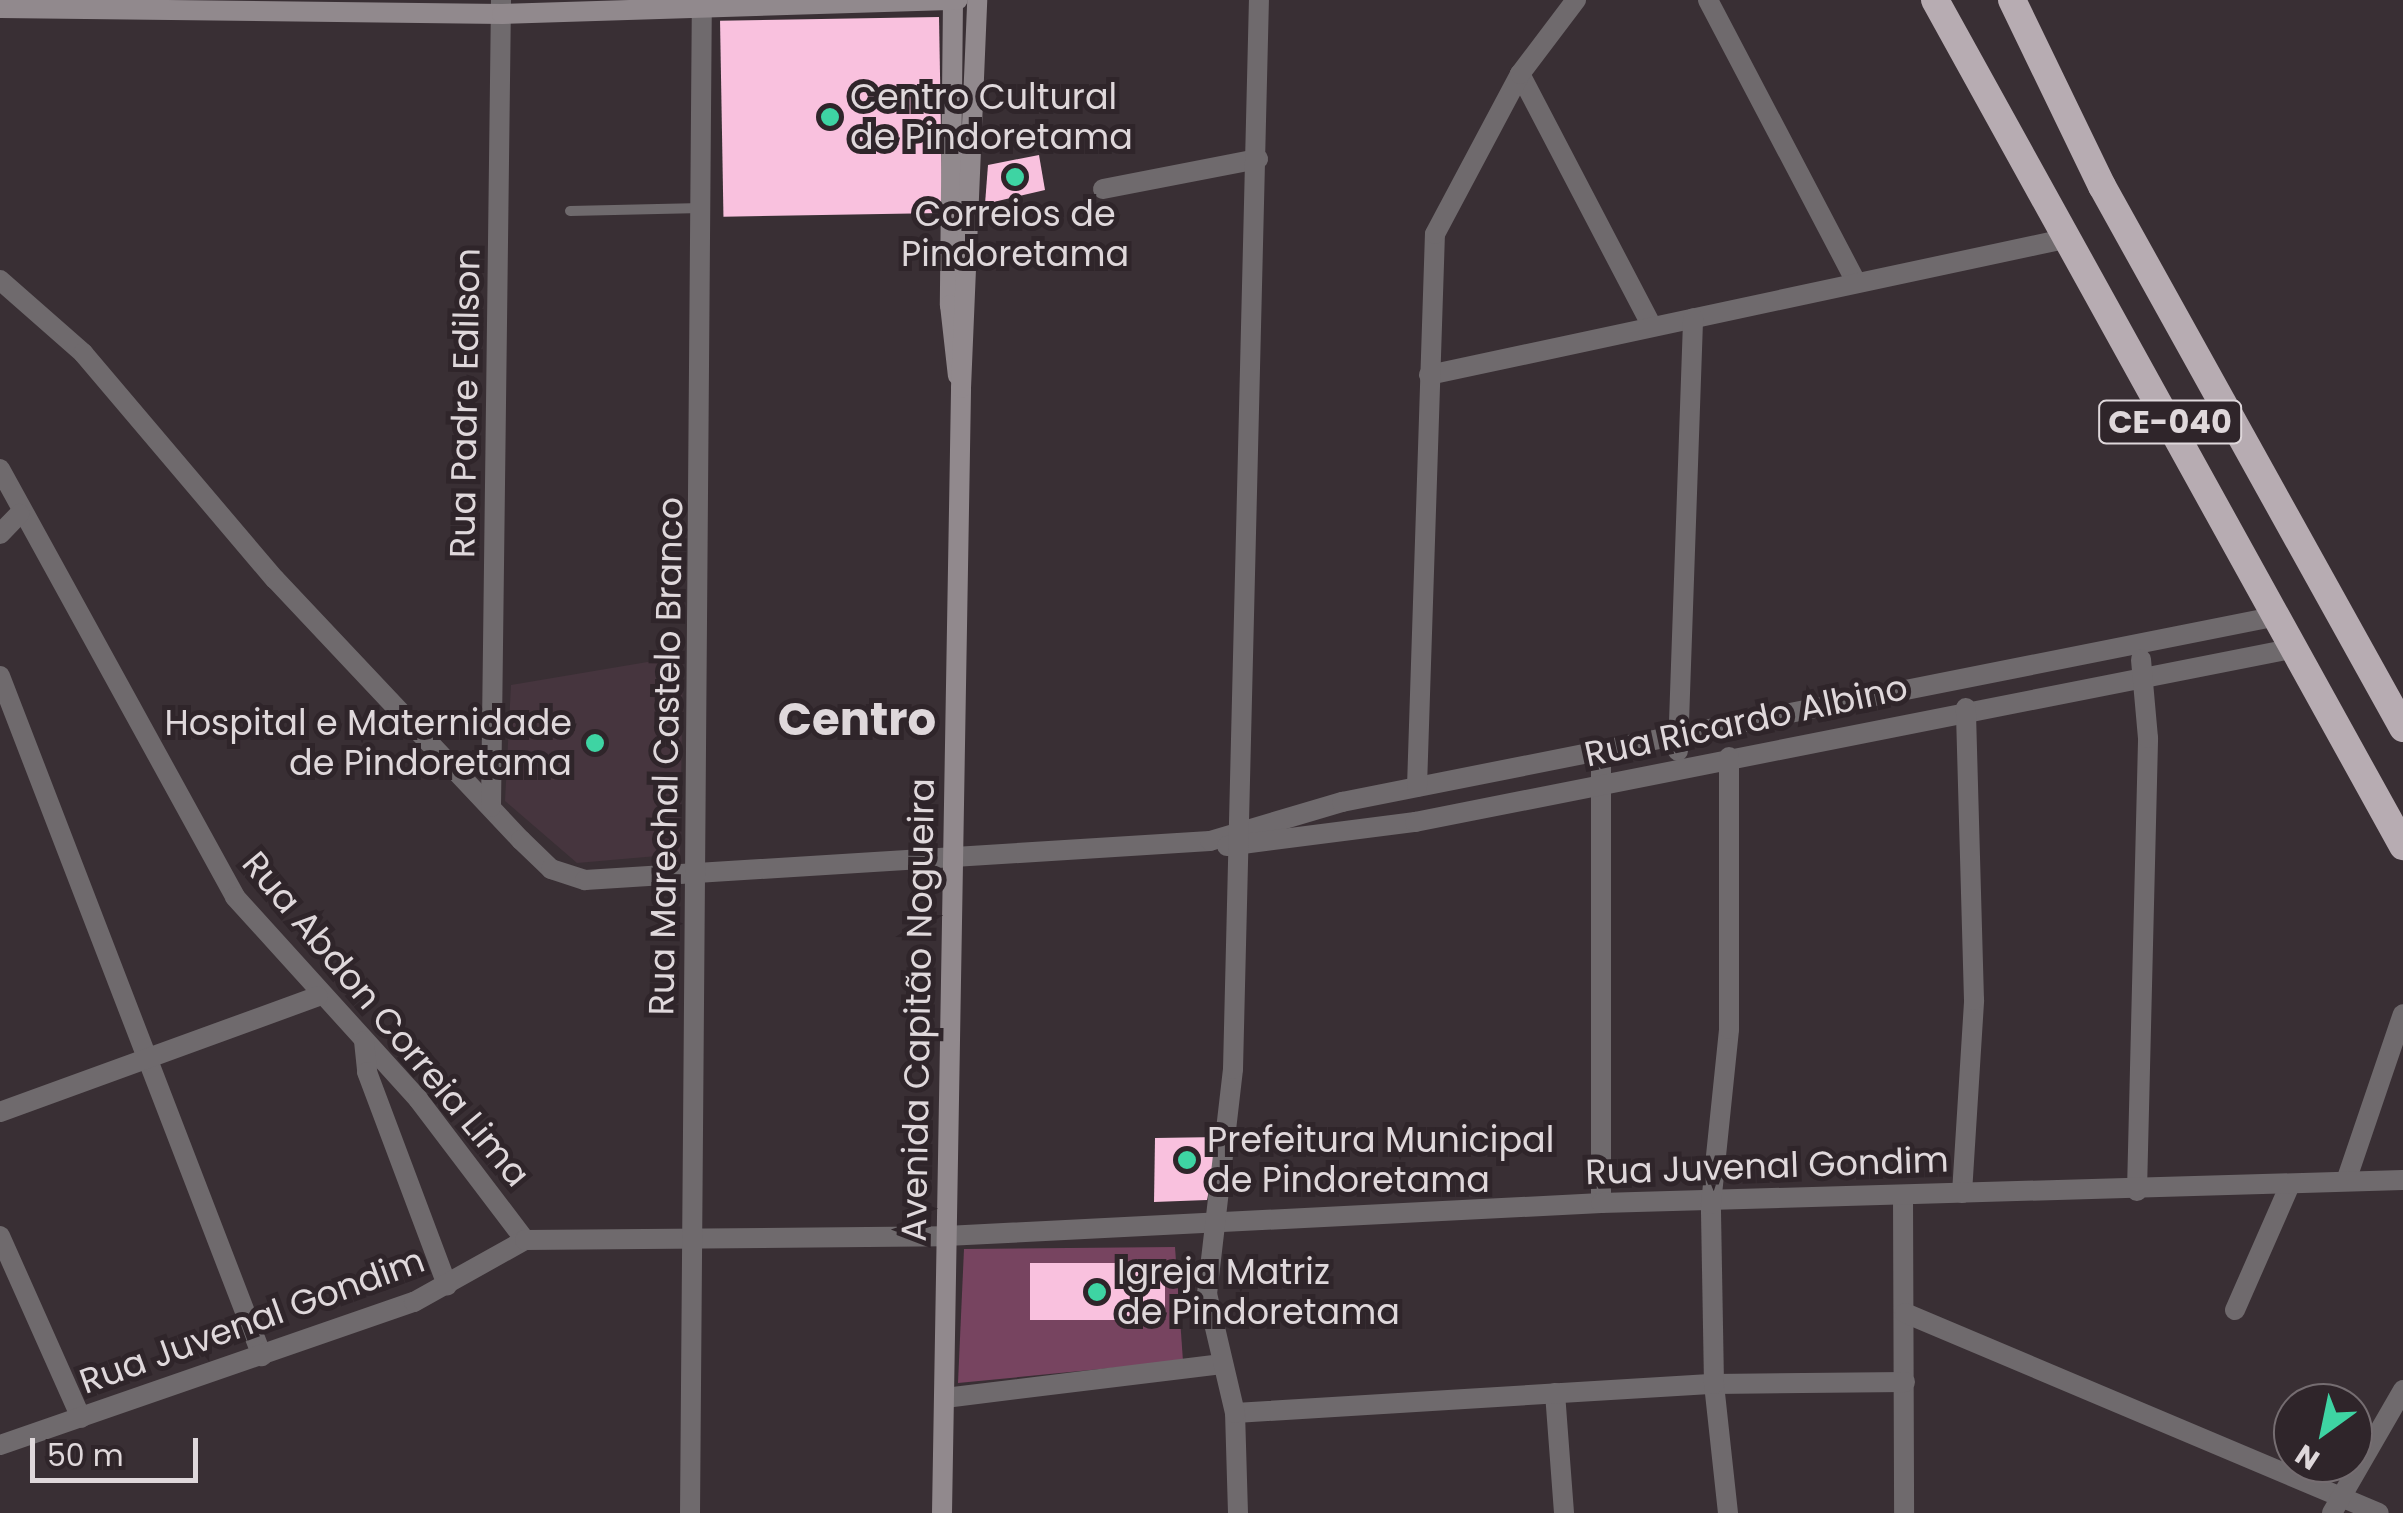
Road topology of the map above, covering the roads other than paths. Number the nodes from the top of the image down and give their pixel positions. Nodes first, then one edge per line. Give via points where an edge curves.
1 (955, 0) edge
2 (978, 0) edge
3 (1259, 0) edge
4 (1576, 0) edge
5 (1708, 0) edge
6 (1935, 0) edge
7 (2012, 0) edge
8 (702, 3) edge
9 (246, 7) edge
10 (502, 7) edge
11 (0, 8) edge
12 (1520, 74) junction
13 (1258, 159) junction
14 (1103, 189) dead end
15 (703, 208) junction
16 (570, 211) dead end
17 (2068, 238) junction
18 (0, 280) edge
19 (1855, 280) junction
20 (1693, 318) junction
21 (1652, 326) junction
22 (1428, 375) junction
23 (960, 388) junction
24 (0, 468) edge
25 (19, 514) junction
26 (0, 534) edge
27 (2278, 616) junction
28 (2139, 645) junction
29 (2295, 648) junction
30 (2142, 672) junction
31 (0, 676) edge
32 (1966, 708) junction
33 (1829, 709) junction
34 (2403, 728) edge
35 (1836, 735) junction
36 (1678, 740) junction
37 (1601, 754) junction
38 (1729, 757) junction
39 (1676, 768) junction
40 (1605, 784) junction
41 (1417, 787) junction
42 (491, 807) junction
43 (1240, 840) junction
44 (2403, 846) edge
45 (951, 854) junction
46 (698, 872) junction
47 (318, 996) junction
48 (2403, 1014) edge
49 (364, 1041) junction
50 (148, 1064) junction
51 (0, 1112) edge
52 (2403, 1180) edge
53 (2346, 1181) junction
54 (2290, 1184) junction
55 (2137, 1191) junction
56 (1962, 1192) junction
57 (1903, 1196) junction
58 (1602, 1203) junction
59 (1712, 1204) junction
60 (1212, 1221) junction
61 (0, 1236) edge
62 (694, 1236) junction
63 (946, 1236) junction
64 (526, 1240) junction
65 (448, 1285) junction
66 (2235, 1310) dead end
67 (1905, 1313) junction
68 (262, 1356) junction
69 (1222, 1364) junction
70 (1905, 1382) junction
71 (1714, 1384) junction
72 (2403, 1390) edge
73 (1555, 1393) junction
74 (945, 1398) junction
75 (1236, 1413) junction
76 (81, 1418) junction
77 (0, 1445) edge
78 (2336, 1505) edge
79 (690, 1513) edge
80 (942, 1513) edge
81 (1238, 1513) edge
82 (1564, 1513) edge
83 (1728, 1513) edge
84 (1904, 1513) edge
85 (2379, 1513) edge

1 - 8 main road
1 - 23 main road, Avenida Capitão Nogueira via 950,305
2 - 23 main road, Avenida Capitão Nogueira
3 - 13 street
4 - 12 street
5 - 19 street
6 - 17 highway, CE-040
7 - 34 highway, CE-040 via 2111,204
8 - 10 main road
8 - 15 street, Rua Marechal Castelo Branco
9 - 10 main road
9 - 11 main road
10 - 42 street, Rua Padre Edilson
12 - 21 street
12 - 22 street via 1440,219
13 - 14 street
13 - 43 street via 1240,586
15 - 16 lane
15 - 46 street, Rua Marechal Castelo Branco
17 - 19 street
17 - 27 highway, CE-040
18 - 42 street via 83,353 275,579
19 - 20 street
20 - 21 street
20 - 36 street
21 - 22 street
22 - 41 street
23 - 45 main road, Avenida Capitão Nogueira
24 - 25 street, Rua Abdon Correia Lima
25 - 26 street
25 - 47 street, Rua Abdon Correia Lima via 210,858
27 - 28 street, Rua Ricardo Albino
27 - 29 highway, CE-040
28 - 30 street
28 - 33 street, Rua Ricardo Albino
29 - 30 street, Rua Ricardo Albino
29 - 44 highway, CE-040
30 - 32 street, Rua Ricardo Albino
30 - 55 street
31 - 50 street
32 - 35 street, Rua Ricardo Albino
32 - 56 street via 1974,1000
33 - 35 street
33 - 36 street, Rua Ricardo Albino
35 - 38 street, Rua Ricardo Albino
36 - 37 street, Rua Ricardo Albino
36 - 39 street
37 - 40 street
37 - 41 street, Rua Ricardo Albino
38 - 39 street, Rua Ricardo Albino
38 - 59 street via 1729,1030
39 - 40 street, Rua Ricardo Albino
40 - 43 street, Rua Ricardo Albino
40 - 58 street
41 - 43 street, Rua Ricardo Albino
42 - 46 street, Rua Ricardo Albino via 570,877
43 - 45 street, Rua Ricardo Albino
43 - 60 street via 1226,1165
45 - 46 street, Rua Ricardo Albino
45 - 63 main road, Avenida Capitão Nogueira
46 - 62 street, Rua Marechal Castelo Branco
47 - 49 street, Rua Abdon Correia Lima
47 - 50 street
48 - 53 street
49 - 64 street, Rua Abdon Correia Lima
49 - 65 street via 367,1072
50 - 51 street
50 - 68 street
52 - 53 street, Rua Juvenal Gondim
53 - 54 street, Rua Juvenal Gondim
54 - 55 street, Rua Juvenal Gondim
54 - 66 street
55 - 56 street, Rua Juvenal Gondim
56 - 57 street, Rua Juvenal Gondim
57 - 59 street, Rua Juvenal Gondim
57 - 67 street
58 - 59 street, Rua Juvenal Gondim
58 - 60 street, Rua Juvenal Gondim
59 - 71 street
60 - 63 street, Rua Juvenal Gondim
60 - 69 street via 1207,1294
61 - 76 street
62 - 63 street, Rua Juvenal Gondim
62 - 64 street, Rua Juvenal Gondim
62 - 79 street, Rua Marechal Castelo Branco
63 - 74 main road, Avenida Capitão Nogueira
64 - 65 street, Rua Juvenal Gondim
65 - 68 street, Rua Juvenal Gondim
67 - 70 street
67 - 78 street
68 - 76 street, Rua Juvenal Gondim
69 - 74 street
69 - 75 street
70 - 71 street
70 - 84 street
71 - 73 street
71 - 83 street
72 - 78 street
73 - 75 street
73 - 82 street
74 - 80 main road, Avenida Capitão Nogueira
75 - 81 street
76 - 77 street, Rua Juvenal Gondim
78 - 85 street

